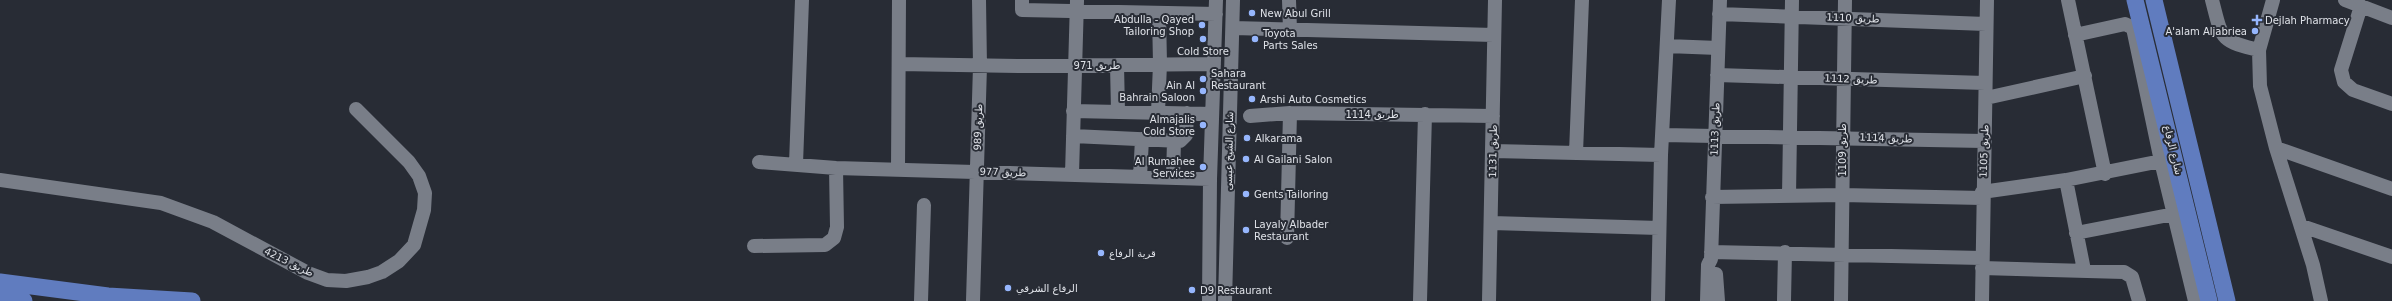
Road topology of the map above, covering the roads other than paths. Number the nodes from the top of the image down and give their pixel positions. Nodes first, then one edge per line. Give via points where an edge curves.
1 (802, 0) edge
2 (899, 0) edge
3 (979, 0) edge
4 (1233, 0) edge
5 (1289, 0) edge
6 (1495, 0) edge
7 (1582, 0) edge
8 (1669, 0) edge
9 (1720, 0) edge
10 (1792, 0) edge
11 (1844, 0) edge
12 (1986, 0) edge
13 (2068, 0) edge
14 (2135, 0) edge
15 (2154, 0) edge
16 (2212, 0) edge
17 (2273, 0) edge
18 (2345, 0) edge
19 (1022, 5) edge
20 (1076, 5) edge
21 (2361, 6) junction
22 (1216, 7) edge
23 (1159, 12) junction
24 (1719, 14) junction
25 (1792, 17) junction
26 (1844, 18) junction
27 (2392, 18) edge
28 (1986, 24) junction
29 (1233, 28) junction
30 (1290, 30) junction
31 (1494, 35) junction
32 (2075, 35) junction
33 (1667, 46) junction
34 (1718, 48) junction
35 (2259, 50) junction
36 (899, 64) junction
37 (1160, 64) junction
38 (1214, 64) junction
39 (1075, 65) junction
40 (1117, 65) junction
41 (980, 66) junction
42 (1717, 75) junction
43 (2085, 76) junction
44 (1792, 77) junction
45 (1843, 79) junction
46 (1985, 83) junction
47 (1986, 98) junction
48 (2392, 104) edge
49 (356, 109) dead end
50 (1073, 111) junction
51 (1118, 111) junction
52 (1158, 112) junction
53 (1187, 113) junction
54 (1290, 113) junction
55 (1212, 114) junction
56 (1425, 114) junction
57 (1250, 116) dead end
58 (1493, 116) junction
59 (1663, 135) junction
60 (1073, 136) junction
61 (1716, 137) junction
62 (1792, 137) junction
63 (1842, 137) junction
64 (1142, 139) junction
65 (1174, 141) junction
66 (1984, 141) junction
67 (2276, 148) junction
68 (1493, 151) junction
69 (1576, 153) junction
70 (1661, 154) junction
71 (2161, 161) junction
72 (759, 162) dead end
73 (796, 164) junction
74 (836, 168) junction
75 (898, 169) junction
76 (976, 171) junction
77 (1072, 174) junction
78 (2105, 174) junction
79 (1140, 177) junction
80 (1173, 178) junction
81 (1210, 179) junction
82 (0, 180) edge
83 (2066, 180) junction
84 (2392, 189) edge
85 (1842, 195) junction
86 (1982, 195) junction
87 (1789, 196) junction
88 (1712, 197) junction
89 (924, 205) dead end
90 (2174, 214) junction
91 (1492, 223) junction
92 (2302, 226) junction
93 (1659, 228) junction
94 (2076, 233) junction
95 (1287, 238) dead end
96 (754, 246) dead end
97 (1785, 252) junction
98 (1842, 254) junction
99 (1711, 255) junction
100 (2392, 257) edge
101 (1982, 263) junction
102 (2084, 270) junction
103 (0, 282) edge
104 (0, 297) edge
105 (24, 301) edge
106 (192, 301) edge
107 (921, 301) edge
108 (973, 301) edge
109 (1209, 301) edge
110 (1225, 301) edge
111 (1420, 301) edge
112 (1489, 301) edge
113 (1658, 301) edge
114 (1707, 301) edge
115 (1718, 301) edge
116 (1784, 301) edge
117 (1841, 301) edge
118 (1982, 301) edge
119 (2139, 301) edge
120 (2195, 301) edge
121 (2209, 301) edge
122 (2227, 301) edge
123 (2321, 301) edge

1 - 73 street
2 - 36 street
3 - 41 street, طريق 989
4 - 29 street, شارع الشيخ عيسى
5 - 30 street
6 - 31 street, طريق 1131
7 - 69 street
8 - 33 street
9 - 24 street, طريق 1113
10 - 25 street
11 - 26 street, طريق 1109
12 - 28 street, طريق 1105
13 - 32 street
14 - 121 main road, شارع الرفاع
15 - 122 main road, شارع الرفاع
16 - 35 street via 2224,38 2233,44
17 - 35 street
18 - 21 street
19 - 20 street
20 - 23 street
20 - 39 street
21 - 27 street
21 - 48 street via 2341,70 2344,82 2353,90
22 - 23 street
22 - 38 street, شارع الشيخ عيسى
23 - 37 street
24 - 25 street, طريق 1110
24 - 34 street, طريق 1113
25 - 26 street, طريق 1110
25 - 44 street
26 - 28 street, طريق 1110
26 - 45 street, طريق 1109
28 - 46 street, طريق 1105
29 - 30 street
29 - 110 street, شارع الشيخ عيسى
30 - 31 street
31 - 58 street, طريق 1131
32 - 43 street
32 - 71 street via 2125,24 2134,28
33 - 34 street
33 - 59 street
34 - 42 street, طريق 1113
35 - 67 street via 2260,86
36 - 41 street, طريق 971
36 - 75 street
37 - 38 street, طريق 971
37 - 40 street, طريق 971
37 - 52 street
38 - 55 street, شارع الشيخ عيسى
39 - 40 street, طريق 971
39 - 41 street, طريق 971
39 - 50 street
40 - 51 street
41 - 76 street, طريق 989
42 - 44 street, طريق 1112
42 - 61 street, طريق 1113
43 - 47 street
43 - 78 street
44 - 45 street, طريق 1112
44 - 62 street
45 - 46 street, طريق 1112
45 - 63 street, طريق 1109
46 - 47 street, طريق 1105
47 - 66 street, طريق 1105
49 - 82 street, طريق 4213 via 409,162 419,176 425,192 424,210 414,245 400,261 368,277 346,281 327,280 308,273 214,222 160,203
50 - 51 street
50 - 60 street
51 - 52 street
52 - 53 street
53 - 55 street
53 - 65 street via 1186,135 1180,141
54 - 56 street, طريق 1114
54 - 57 street, طريق 1114
54 - 95 street
55 - 81 street, شارع الشيخ عيسى
56 - 58 street, طريق 1114
56 - 111 street
58 - 68 street, طريق 1131
59 - 61 street, طريق 1114
59 - 70 street
60 - 64 street
60 - 77 street
61 - 62 street, طريق 1114
61 - 88 street, طريق 1113
62 - 63 street, طريق 1114
62 - 87 street
63 - 66 street, طريق 1114
63 - 85 street, طريق 1109
64 - 65 street
64 - 79 street
65 - 80 street
66 - 86 street, طريق 1105
67 - 84 street
67 - 92 street
68 - 69 street
68 - 91 street, طريق 1131
69 - 70 street
70 - 93 street
71 - 78 street
71 - 90 street
72 - 73 street, طريق 977
73 - 74 street, طريق 977
74 - 75 street, طريق 977
74 - 96 street via 837,227 834,238 825,245
75 - 76 street, طريق 977
76 - 77 street, طريق 977
76 - 108 street, طريق 989
77 - 79 street, طريق 977
78 - 83 street
79 - 80 street, طريق 977
80 - 81 street, طريق 977
81 - 109 street, شارع الشيخ عيسى
83 - 86 street
83 - 94 street
85 - 86 street
85 - 87 street
85 - 98 street, طريق 1109
86 - 101 street, طريق 1105
87 - 88 street
88 - 99 street, طريق 1113
89 - 107 street
90 - 94 street
90 - 120 street
91 - 93 street
91 - 112 street, طريق 1131
92 - 100 street
92 - 123 street
93 - 113 street
94 - 102 street
97 - 98 street
97 - 99 street
97 - 116 street
98 - 101 street
98 - 117 street, طريق 1109
99 - 114 street, طريق 1113 via 1708,265
99 - 115 street, طريق 1113 via 1715,266
101 - 102 street
101 - 118 street, طريق 1105
102 - 119 street via 2124,272 2132,277
103 - 106 main road via 108,296
104 - 105 main road

